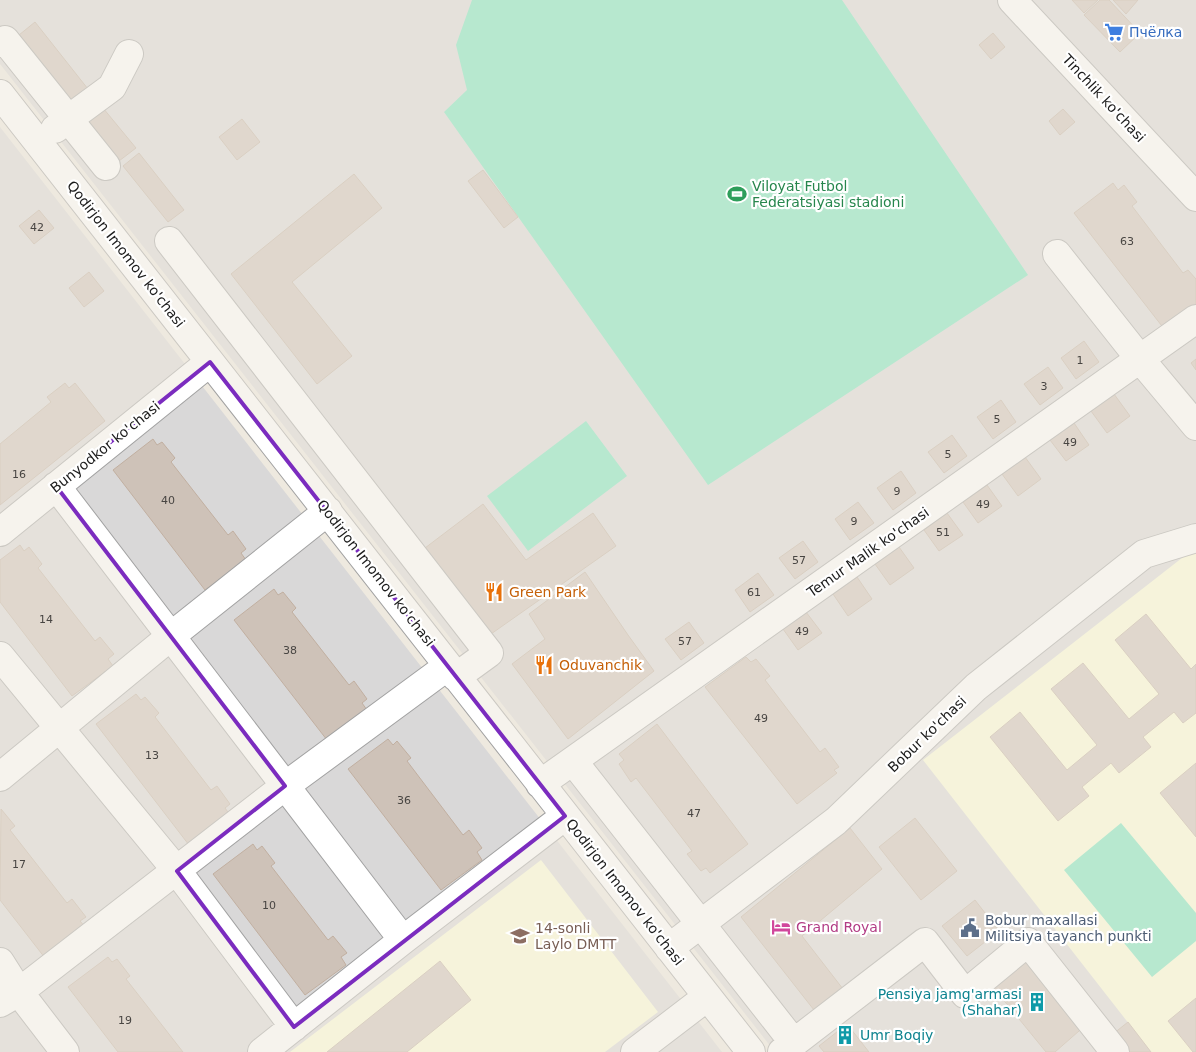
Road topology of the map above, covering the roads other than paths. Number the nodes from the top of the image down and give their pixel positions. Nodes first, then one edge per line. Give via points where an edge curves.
1 (1012, 0) edge
2 (0, 44) edge
3 (129, 54) dead end
4 (0, 94) edge
5 (68, 119) junction
6 (38, 142) junction
7 (106, 166) dead end
8 (1196, 197) edge
9 (170, 241) dead end
10 (1057, 254) dead end
11 (1196, 320) edge
12 (1140, 359) junction
13 (210, 362) junction
14 (1196, 426) edge
15 (339, 460) junction
16 (306, 483) junction
17 (56, 486) junction
18 (328, 511) junction
19 (0, 532) edge
20 (1196, 538) edge
21 (171, 636) junction
22 (0, 656) edge
23 (452, 671) junction
24 (60, 728) junction
25 (573, 761) junction
26 (0, 777) edge
27 (540, 784) junction
28 (285, 786) junction
29 (565, 816) junction
30 (177, 871) junction
31 (403, 940) junction
32 (669, 948) junction
33 (0, 962) edge
34 (707, 997) junction
35 (10, 998) edge
36 (294, 1027) junction
37 (788, 1048) edge
38 (65, 1052) edge
39 (262, 1052) edge
40 (635, 1052) edge
41 (751, 1052) edge
42 (1115, 1052) edge

1 - 8 street, Tinchlik ko'chasi
2 - 5 street via 5,40
3 - 5 street via 112,86
4 - 6 street, Qodirjon Imomov ko'chasi
5 - 6 street
5 - 7 street
6 - 13 street, Qodirjon Imomov ko'chasi
9 - 15 street
10 - 12 street
11 - 12 street, Temur Malik ko'chasi
12 - 14 street
12 - 25 street, Temur Malik ko'chasi
13 - 16 street, Qodirjon Imomov ko'chasi
13 - 17 street, Bunyodkor ko'chasi
15 - 16 street
15 - 23 street via 489,653
16 - 18 street, Qodirjon Imomov ko'chasi
17 - 19 street, Bunyodkor ko'chasi
17 - 21 street
18 - 21 street
18 - 23 street, Qodirjon Imomov ko'chasi
20 - 32 street, Bobur ko'chasi via 1144,554 976,687 836,821
21 - 24 street
21 - 28 street
22 - 24 street
23 - 27 street, Qodirjon Imomov ko'chasi
23 - 28 street
24 - 26 street
24 - 30 street
25 - 27 street, Temur Malik ko'chasi
25 - 37 street
27 - 29 street, Qodirjon Imomov ko'chasi
28 - 30 street
28 - 31 street
29 - 31 street
29 - 32 street, Qodirjon Imomov ko'chasi
30 - 35 street
30 - 36 street
31 - 36 street
32 - 34 street, Qodirjon Imomov ko'chasi
33 - 35 street
34 - 40 street
34 - 41 street, Qodirjon Imomov ko'chasi
35 - 38 street
36 - 39 street
37 - 42 street via 926,942 965,994 1028,942

